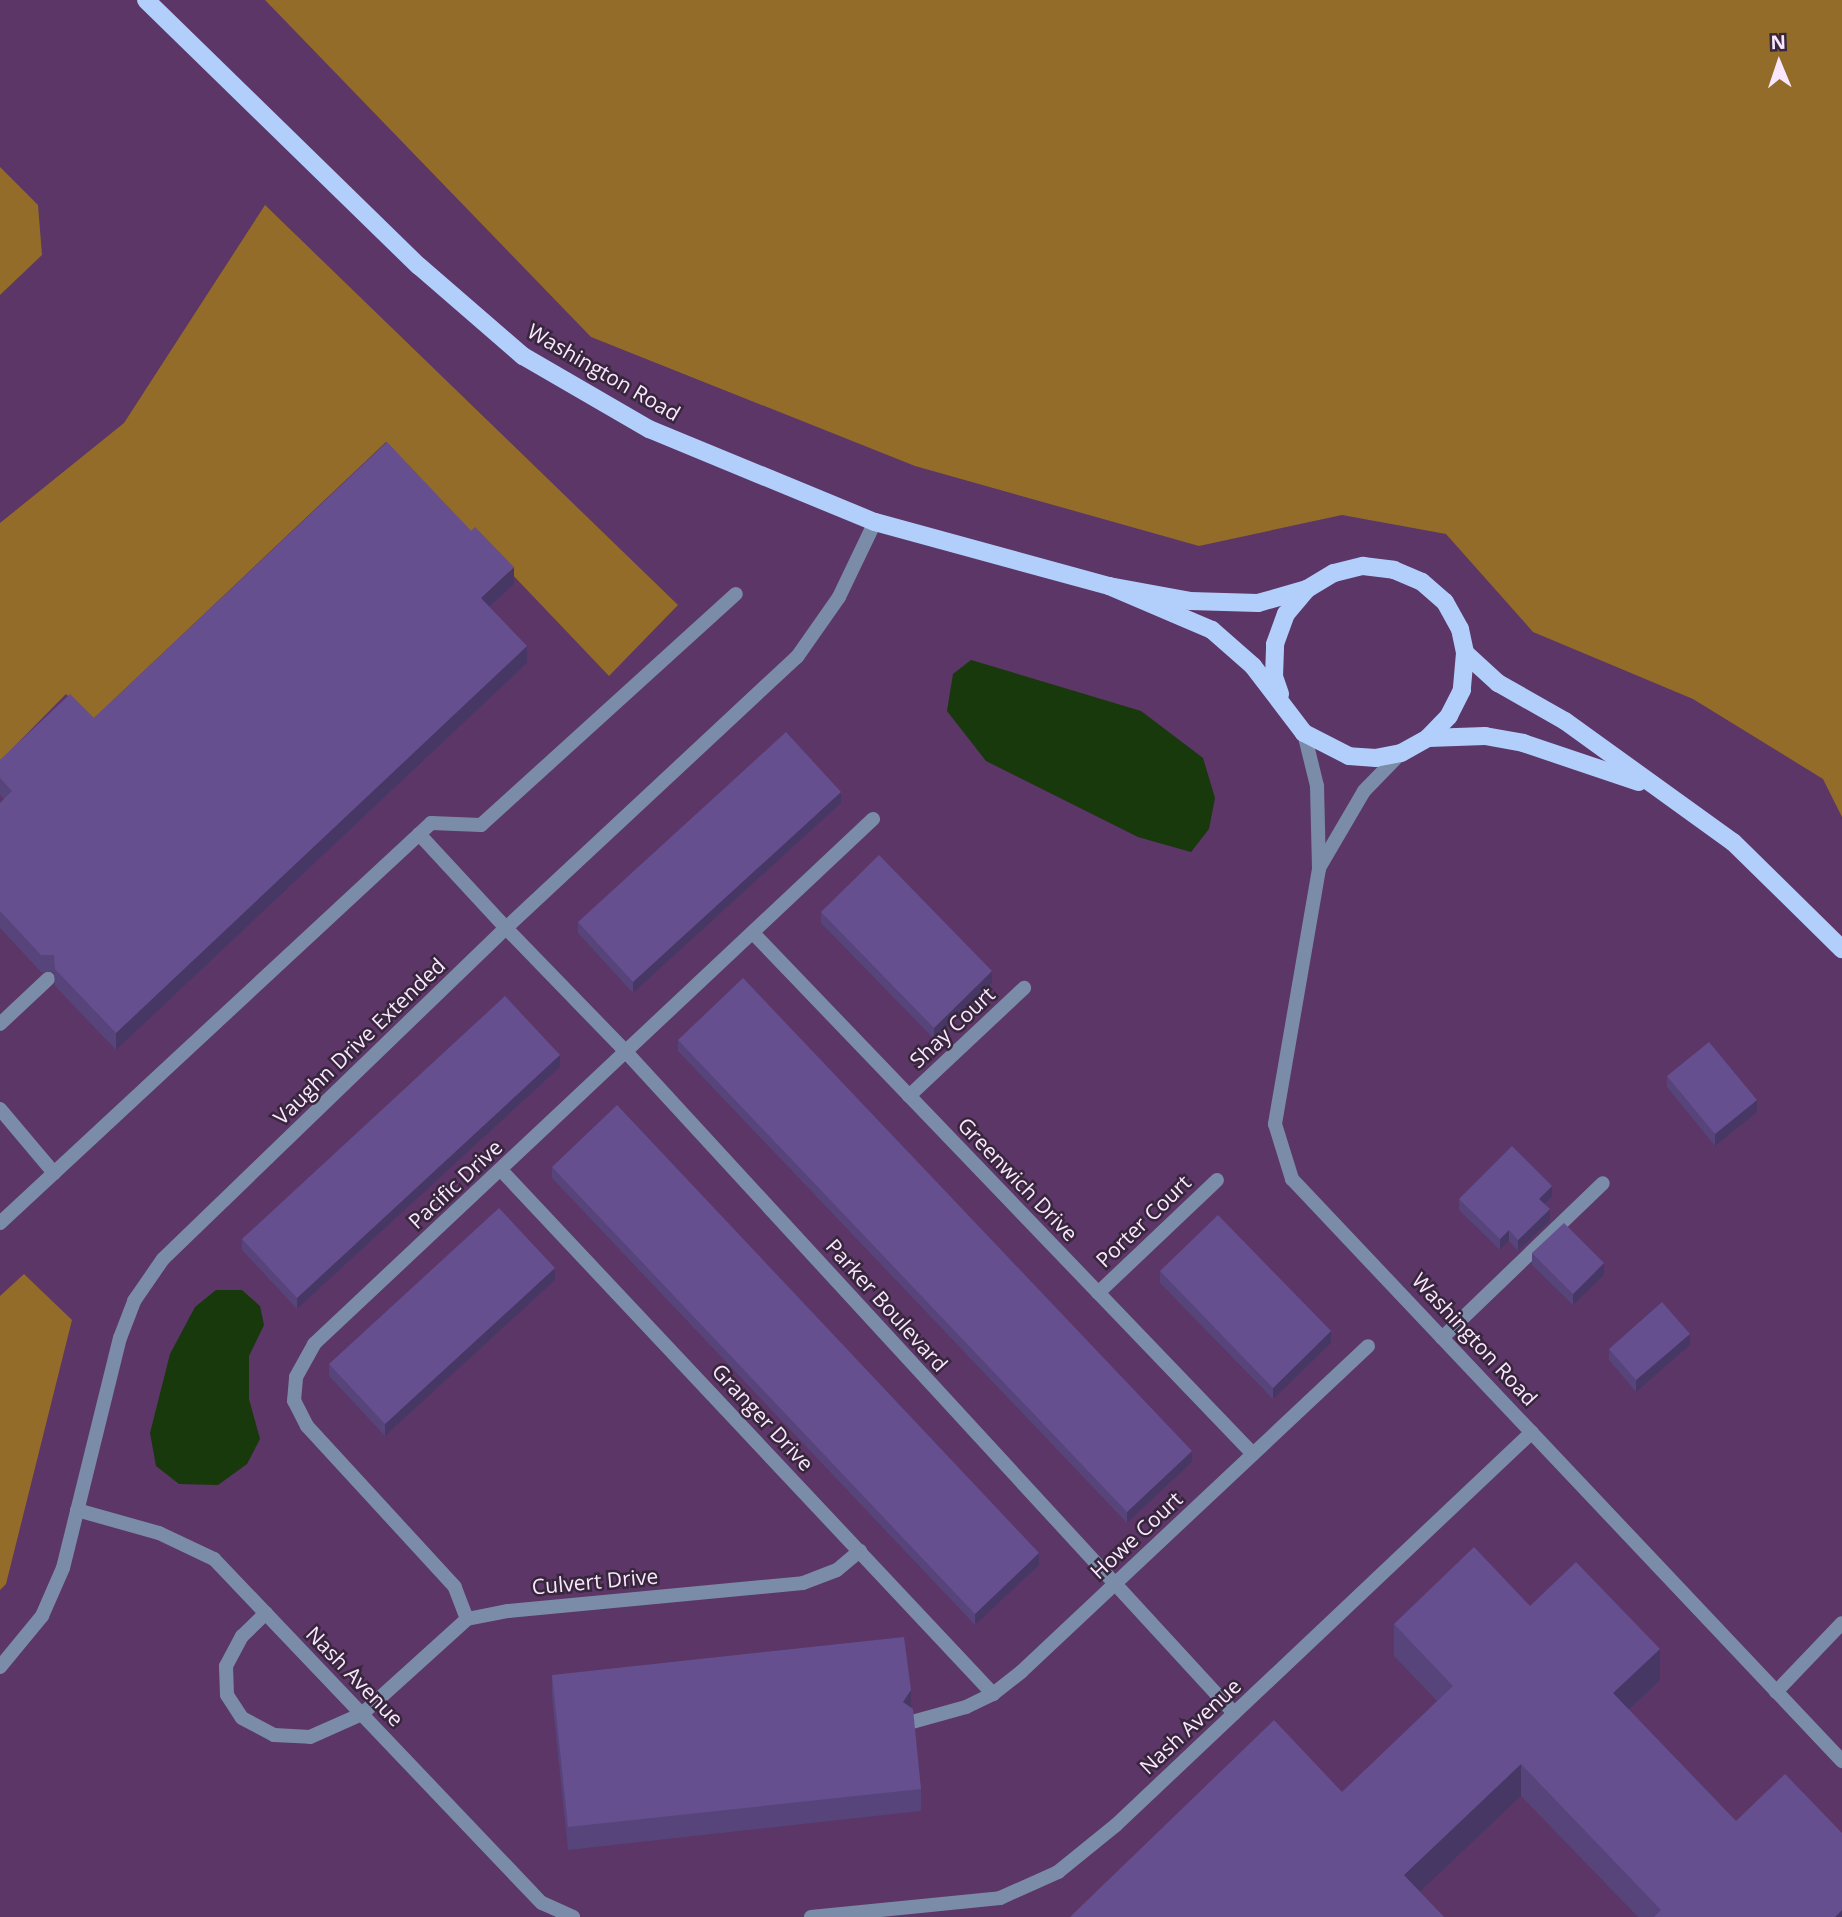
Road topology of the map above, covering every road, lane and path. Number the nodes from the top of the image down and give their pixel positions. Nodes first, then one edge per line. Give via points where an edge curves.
1 (146, 0) edge
2 (875, 522) junction
3 (1109, 586) junction
4 (1307, 589) junction
5 (736, 594) dead end
6 (1465, 653) junction
7 (1285, 708) junction
8 (1304, 733) junction
9 (1428, 738) junction
10 (1401, 753) junction
11 (1662, 790) junction
12 (873, 819) dead end
13 (419, 834) junction
14 (1318, 869) junction
15 (506, 928) junction
16 (753, 933) junction
17 (1842, 949) edge
18 (48, 979) edge
19 (1024, 988) dead end
20 (0, 1024) edge
21 (627, 1052) junction
22 (909, 1096) junction
23 (0, 1109) edge
24 (501, 1170) junction
25 (54, 1173) junction
26 (1217, 1180) dead end
27 (1603, 1183) dead end
28 (0, 1223) edge
29 (1098, 1293) junction
30 (1442, 1338) junction
31 (1368, 1346) dead end
32 (1531, 1432) junction
33 (1253, 1454) junction
34 (78, 1510) junction
35 (860, 1551) junction
36 (1114, 1584) junction
37 (265, 1613) junction
38 (467, 1619) junction
39 (1842, 1623) edge
40 (0, 1667) edge
41 (1776, 1692) junction
42 (993, 1694) junction
43 (1234, 1713) junction
44 (362, 1714) junction
45 (912, 1722) edge
46 (1842, 1761) edge
47 (573, 1917) edge
48 (811, 1917) edge

1 - 2 main road, Washington Road via 410,257 523,356 649,429
2 - 3 main road, Washington Road
2 - 15 street, Vaughn Drive Extended via 839,597 797,657
3 - 4 main road, Washington Road via 1190,601 1258,603
3 - 7 main road, Washington Road via 1212,630 1253,666
4 - 6 main road, Washington Road via 1334,573 1363,566 1394,570 1422,582 1445,602 1460,629
4 - 7 main road via 1286,614 1275,644 1274,677
5 - 13 street via 481,825 431,822
6 - 9 main road via 1462,691 1449,716
6 - 11 main road via 1498,682 1565,721
7 - 8 main road, Washington Road
8 - 10 main road, Washington Road via 1349,756 1376,758
8 - 14 street, Washington Road via 1317,786
9 - 10 main road, Washington Road
9 - 11 main road via 1485,736 1523,743
10 - 14 street, Washington Road via 1364,791
11 - 17 main road via 1733,842
12 - 16 street, Pacific Drive
13 - 15 street, Parker Boulevard
13 - 25 street
14 - 30 street, Washington Road via 1275,1124 1292,1179
15 - 21 street, Parker Boulevard
15 - 34 street, Vaughn Drive Extended via 163,1259 134,1301 120,1338
16 - 21 street, Pacific Drive
16 - 22 street, Greenwich Drive
18 - 20 street
19 - 22 street, Shay Court
21 - 24 street, Pacific Drive
21 - 36 street, Parker Boulevard
22 - 29 street, Greenwich Drive
23 - 25 street
24 - 35 street, Granger Drive
24 - 38 street, Pacific Drive via 314,1344 296,1377 294,1401 307,1426 455,1587
25 - 28 street
26 - 29 street, Porter Court
27 - 30 street
29 - 33 street, Greenwich Drive
30 - 32 street, Washington Road
31 - 33 street, Howe Court
32 - 41 street, Washington Road
32 - 43 street, Nash Avenue
33 - 36 street, Howe Court
34 - 37 street, Nash Avenue via 159,1534 214,1559
34 - 40 street, Vaughn Drive Extended via 63,1568 42,1615
35 - 38 street, Culvert Drive via 837,1570 803,1583 508,1611
35 - 42 street, Granger Drive
36 - 42 street, Howe Court
36 - 43 street, Parker Boulevard
37 - 44 street, Nash Avenue
37 - 44 street via 242,1636 226,1667 227,1695 242,1718 274,1735 310,1737
38 - 44 street
39 - 41 street
41 - 46 street, Washington Road
42 - 45 street, Howe Court
43 - 48 street, Nash Avenue via 1116,1825 1058,1872 1000,1898
44 - 47 street, Nash Avenue via 542,1903

